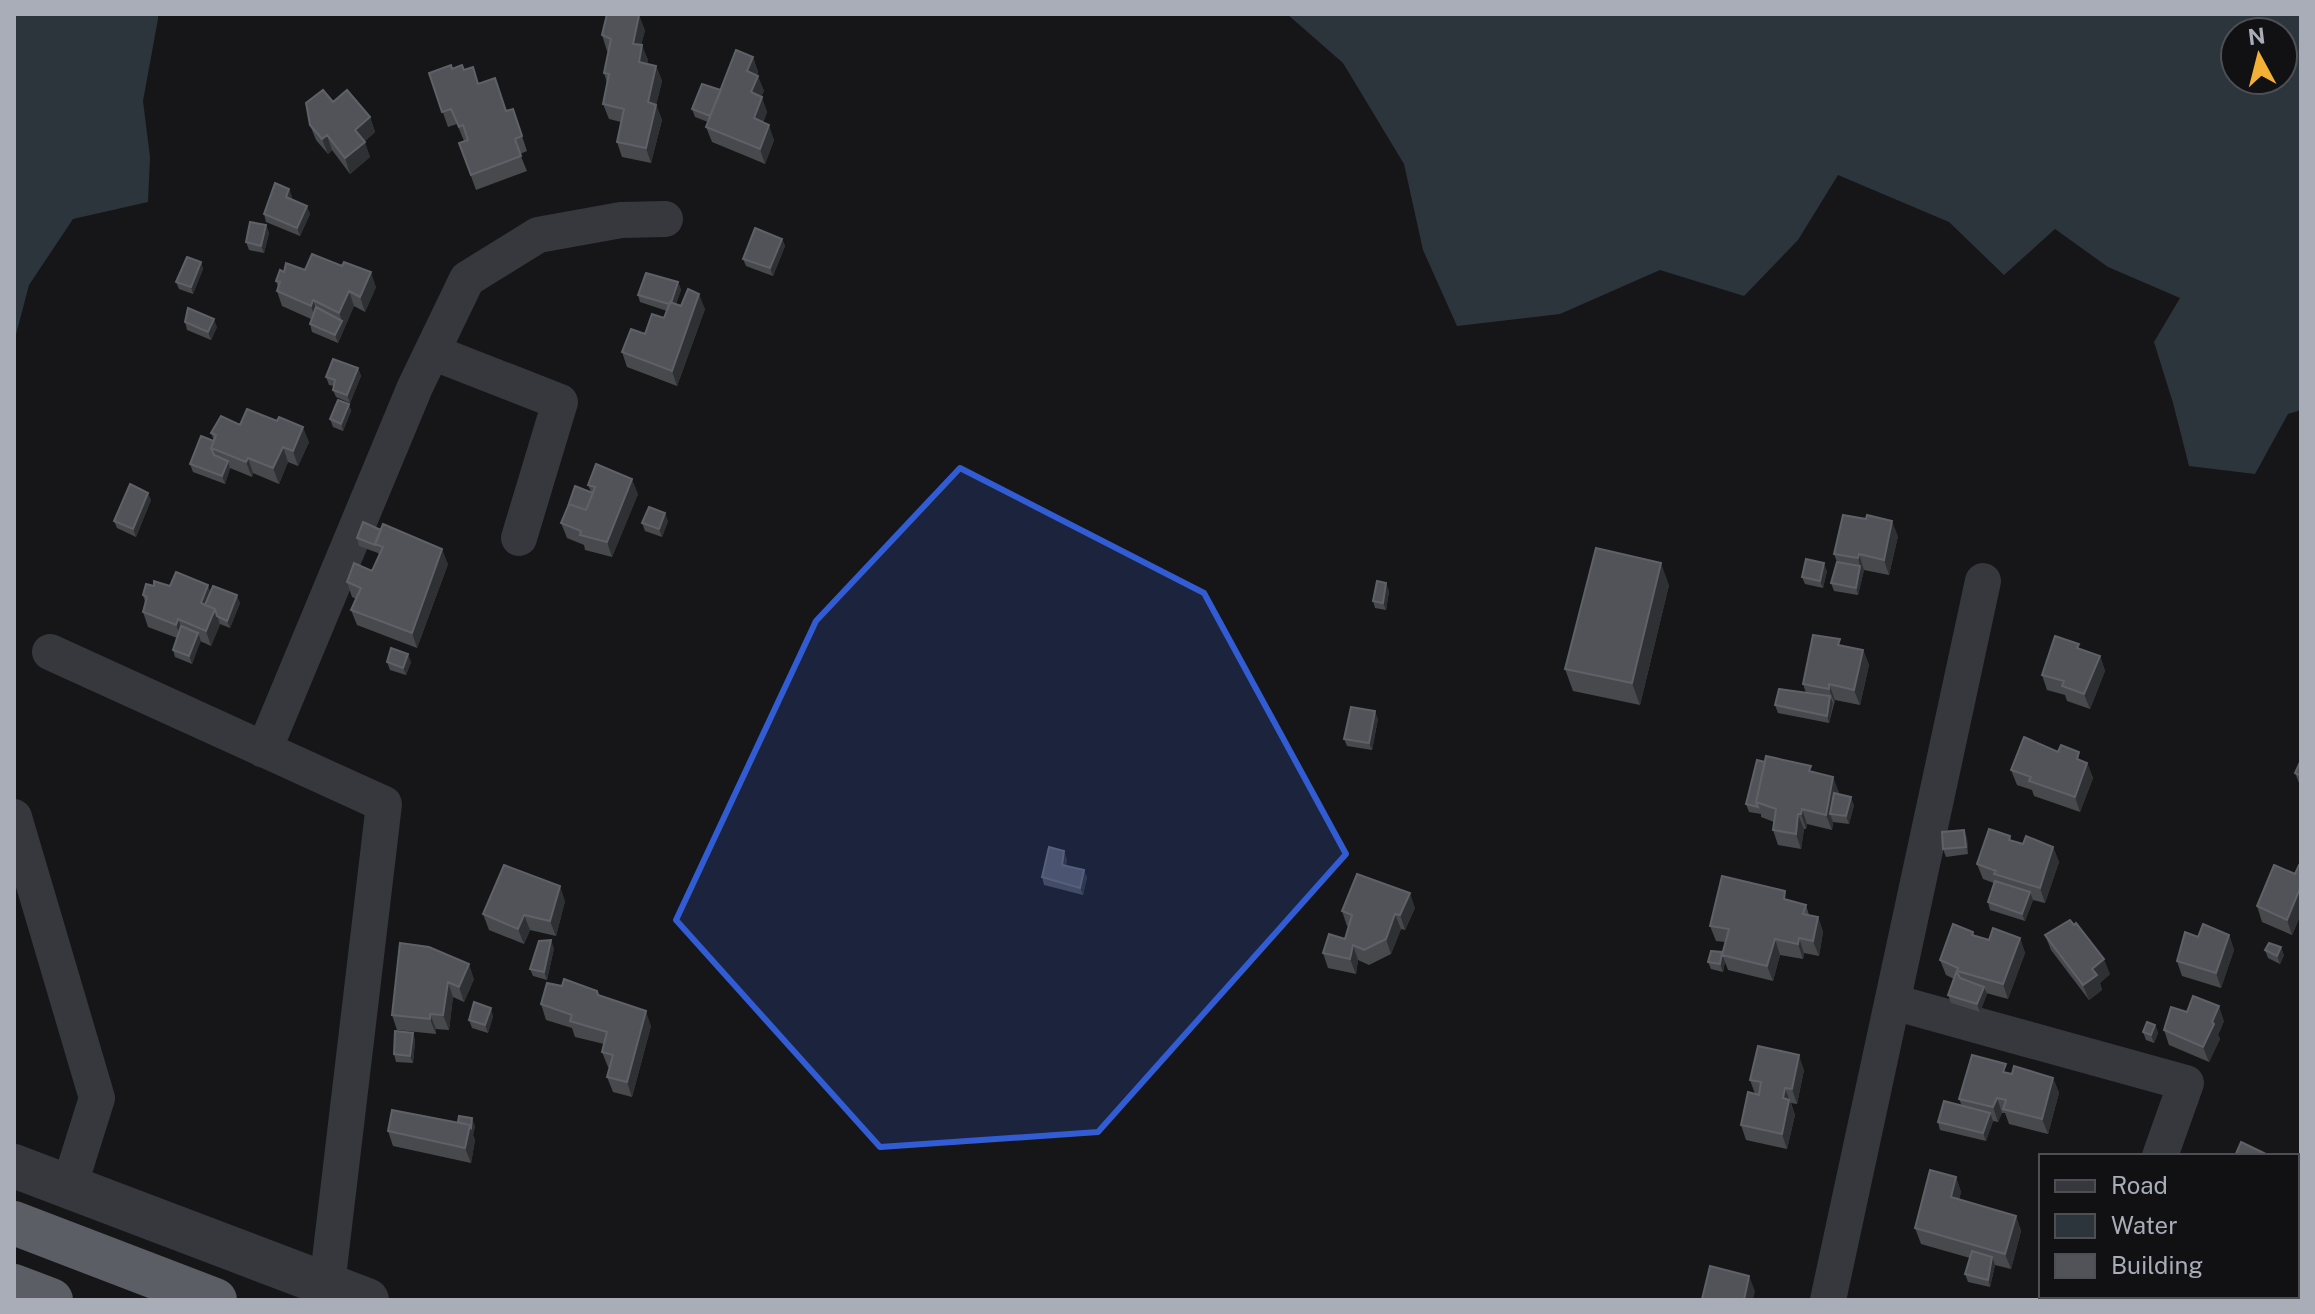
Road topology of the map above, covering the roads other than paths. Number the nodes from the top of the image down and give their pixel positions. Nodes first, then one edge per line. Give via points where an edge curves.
1 (665, 219) dead end
2 (432, 352) junction
3 (519, 538) dead end
4 (1983, 581) dead end
5 (50, 652) dead end
6 (264, 750) junction
7 (14, 817) edge
8 (1893, 1002) junction
9 (2161, 1154) edge
10 (14, 1166) edge
11 (69, 1187) junction
12 (14, 1223) edge
13 (327, 1285) junction
14 (14, 1286) edge
15 (51, 1300) edge
16 (215, 1300) edge
17 (367, 1300) edge
18 (1828, 1300) edge

1 - 2 street via 621,220 538,235 467,279
2 - 3 street via 560,402
2 - 6 street
4 - 8 street
5 - 6 street
6 - 13 street via 384,804
7 - 11 street via 97,1098
8 - 9 street via 2186,1083
8 - 18 street
10 - 11 street
11 - 13 street
12 - 16 highway
13 - 17 street
14 - 15 highway

